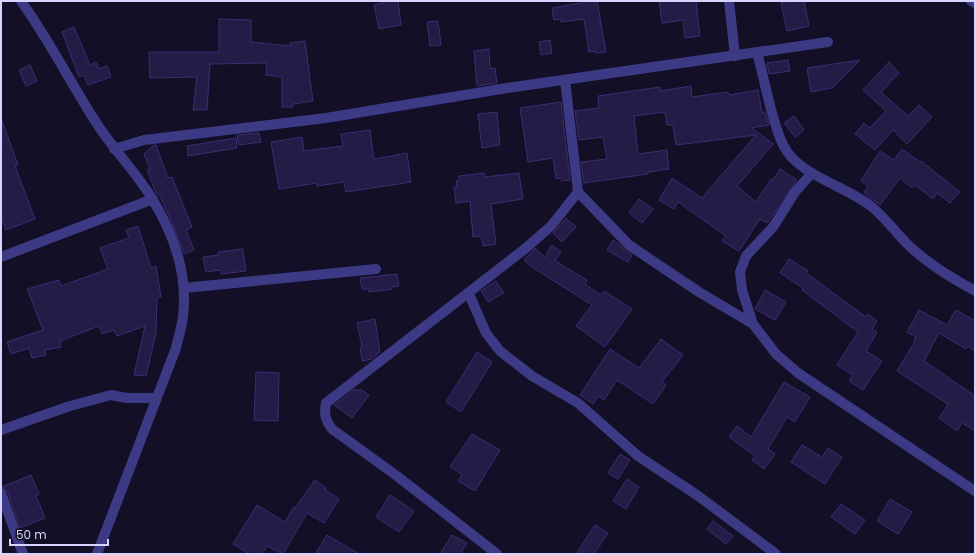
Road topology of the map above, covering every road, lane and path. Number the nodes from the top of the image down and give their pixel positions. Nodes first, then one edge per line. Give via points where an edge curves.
1 (21, 1) edge
2 (729, 1) edge
3 (971, 1) edge
4 (975, 3) edge
5 (828, 42) dead end
6 (757, 52) junction
7 (735, 56) junction
8 (565, 80) junction
9 (114, 149) junction
10 (812, 172) junction
11 (578, 192) junction
12 (153, 199) junction
13 (1, 257) edge
14 (376, 269) dead end
15 (184, 288) junction
16 (975, 291) edge
17 (469, 294) junction
18 (753, 324) junction
19 (155, 398) junction
20 (1, 430) edge
21 (975, 492) edge
22 (1, 493) edge
23 (23, 554) edge
24 (97, 554) edge
25 (497, 554) edge
26 (776, 554) edge

1 - 9 street via 43,31 67,76
2 - 7 street
3 - 4 street
5 - 6 street
6 - 7 street
6 - 10 street via 779,135 788,153
7 - 8 street
8 - 9 street via 326,118 144,140
8 - 11 street
9 - 12 street
10 - 16 street via 872,207 919,254
10 - 18 street via 773,226 746,256 740,272 742,290
11 - 17 street via 550,226
11 - 18 street via 629,245 699,292
12 - 13 street
12 - 15 street via 177,251
14 - 15 street
15 - 19 street via 183,316 176,348
17 - 25 street via 326,403 324,414 332,429
17 - 26 street via 486,333 500,351 532,376 578,403 638,456 697,495
18 - 21 street via 776,354 798,373
19 - 20 street via 112,395 70,406
19 - 24 street
22 - 23 street

